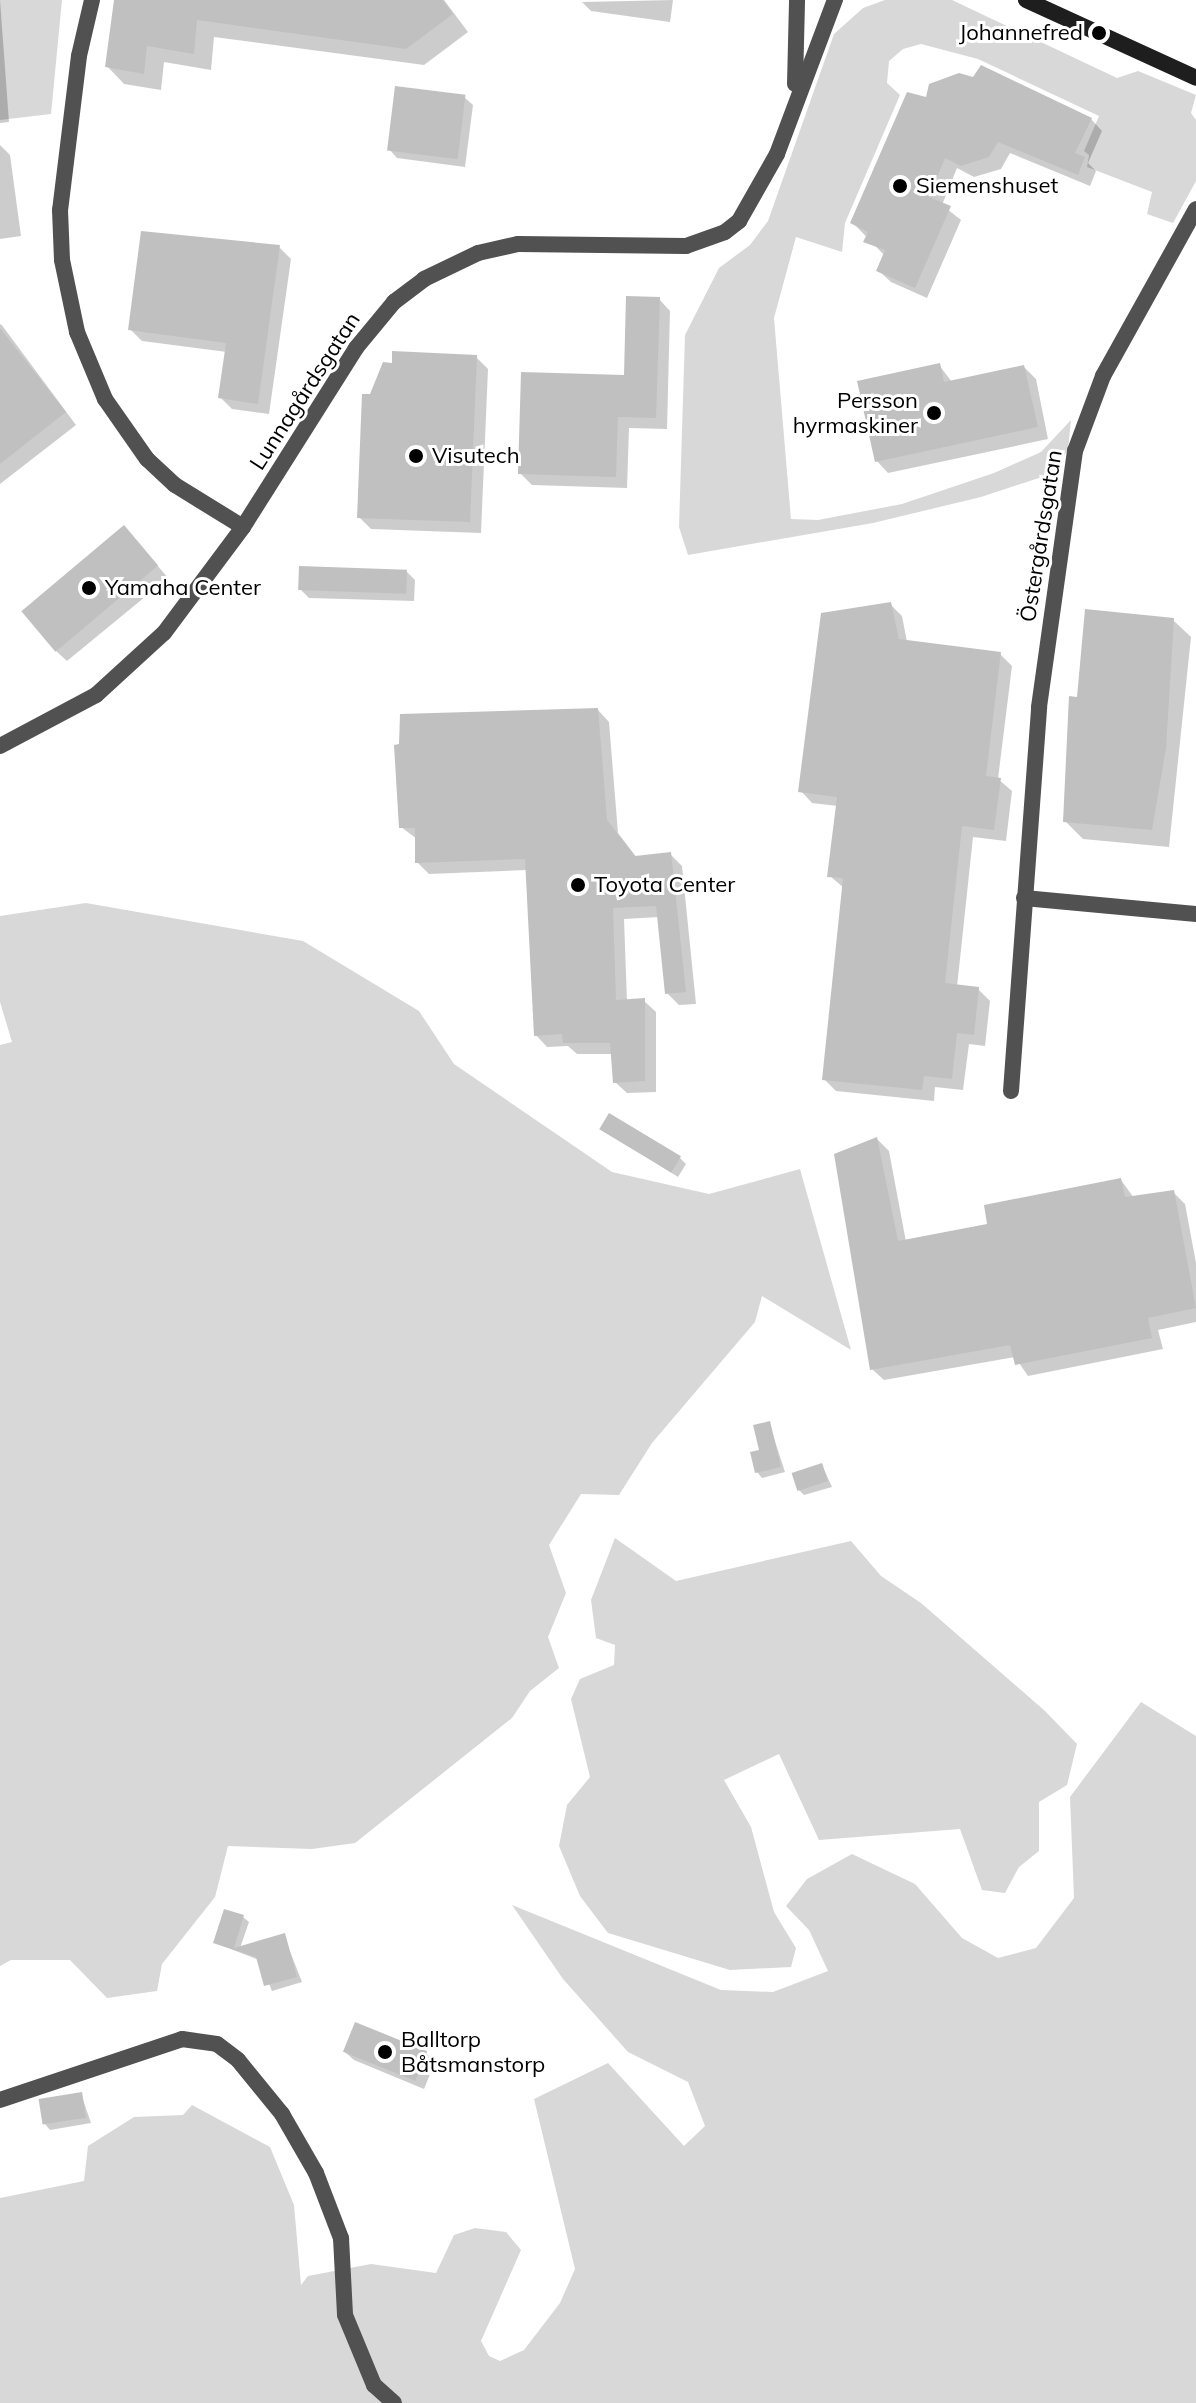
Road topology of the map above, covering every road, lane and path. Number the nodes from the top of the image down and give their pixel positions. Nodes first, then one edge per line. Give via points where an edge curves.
1 (92, 0) edge
2 (797, 0) edge
3 (835, 0) edge
4 (1026, 0) edge
5 (1196, 78) edge
6 (794, 97) junction
7 (1196, 209) edge
8 (243, 527) junction
9 (0, 746) edge
10 (1024, 898) junction
11 (1196, 914) edge
12 (1011, 1091) dead end
13 (0, 2100) edge
14 (394, 2403) edge

1 - 8 street via 79,56 60,210 62,260 77,332 105,399 147,459 175,485
2 - 6 street, Lunnagårdsgatan
3 - 6 street, Lunnagårdsgatan
4 - 5 street
6 - 8 street, Lunnagårdsgatan via 777,154 754,202 725,232 701,243 659,248 518,244 447,268 394,302 356,348
7 - 10 street, Östergårdsgatan via 1103,376 1075,451 1039,707
8 - 9 street, Lunnagårdsgatan via 164,633 128,668 64,716
10 - 11 street
10 - 12 street, Östergårdsgatan
13 - 14 street via 182,2039 217,2044 238,2060 282,2114 316,2173 341,2238 345,2315 374,2385

